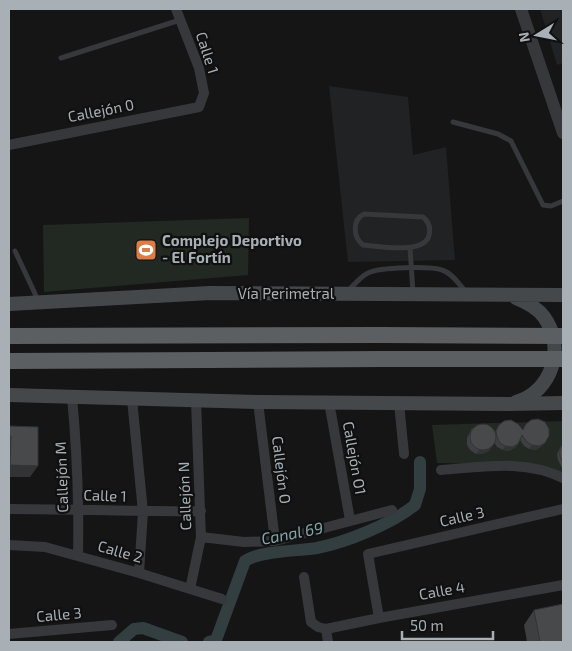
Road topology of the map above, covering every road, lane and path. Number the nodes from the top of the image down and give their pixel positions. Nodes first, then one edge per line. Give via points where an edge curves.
1 (523, 9) edge
2 (179, 12) edge
3 (61, 58) dead end
4 (199, 107) joint
5 (453, 122) dead end
6 (563, 133) edge
7 (9, 145) edge
8 (563, 201) edge
9 (410, 248) junction
10 (15, 251) dead end
11 (411, 268) junction
12 (346, 294) junction
13 (413, 295) junction
14 (469, 295) junction
15 (563, 295) edge
16 (500, 296) junction
17 (39, 303) junction
18 (9, 304) edge
19 (9, 336) edge
20 (563, 336) edge
21 (563, 359) edge
22 (9, 361) edge
23 (9, 395) edge
24 (72, 397) junction
25 (132, 399) junction
26 (196, 401) junction
27 (258, 402) junction
28 (329, 402) junction
29 (399, 403) junction
30 (563, 403) edge
31 (508, 404) junction
32 (563, 410) edge
33 (404, 454) dead end
34 (441, 470) dead end
35 (563, 478) edge
36 (9, 509) edge
37 (79, 509) junction
38 (563, 509) edge
39 (392, 510) dead end
40 (201, 511) junction
41 (143, 512) junction
42 (350, 520) junction
43 (201, 537) junction
44 (275, 541) junction
45 (9, 545) edge
46 (78, 556) junction
47 (138, 573) junction
48 (304, 577) dead end
49 (563, 584) edge
50 (190, 589) junction
51 (222, 599) dead end
52 (379, 618) junction
53 (112, 625) dead end
54 (326, 629) junction
55 (9, 634) edge
56 (328, 642) edge

1 - 6 street
2 - 3 lane
2 - 4 street, Calle 1 via 204,93
4 - 7 street, Callejón 0
5 - 8 lane via 498,134 511,141 544,205
9 - 9 lane via 421,245 430,233 423,217 369,214 360,216 356,221 356,235 363,244
9 - 11 lane
10 - 17 lane
11 - 12 lane via 367,273
11 - 13 lane
11 - 14 lane via 442,270
12 - 13 main road, Vía Perimetral
12 - 17 main road, Vía Perimetral via 210,293
13 - 14 main road, Vía Perimetral
14 - 16 main road, Vía Perimetral
15 - 16 main road, Vía Perimetral
16 - 31 main road via 517,298 538,310 552,330 555,346 554,363 548,378 524,400
17 - 18 main road, Vía Perimetral
19 - 20 highway, bridge
21 - 22 highway, bridge
23 - 24 main road
24 - 25 main road
24 - 37 street, Callejón M
25 - 26 main road
25 - 41 street
26 - 27 main road
26 - 40 street, Callejón N
27 - 28 main road
27 - 44 street, Callejón O
28 - 29 main road
28 - 42 street, Callejón O1
29 - 31 main road
29 - 33 street
30 - 31 main road
31 - 32 main road
34 - 35 street via 509,465
36 - 37 street, Calle 1
37 - 41 street, Calle 1
37 - 46 street, Callejón M
38 - 52 street, Calle 3 via 368,554
39 - 42 street
40 - 41 street, Calle 1
40 - 43 street, Callejón N
41 - 47 street
42 - 44 street
43 - 44 street via 244,542
43 - 50 street, Callejón N
45 - 46 street, Calle 2 via 45,547
46 - 47 street, Calle 2
47 - 50 street, Calle 2
48 - 54 street via 311,622
49 - 52 street, Calle 4
50 - 51 street, Calle 2
52 - 54 street, Calle 4
53 - 55 street, Calle 3
54 - 56 street

